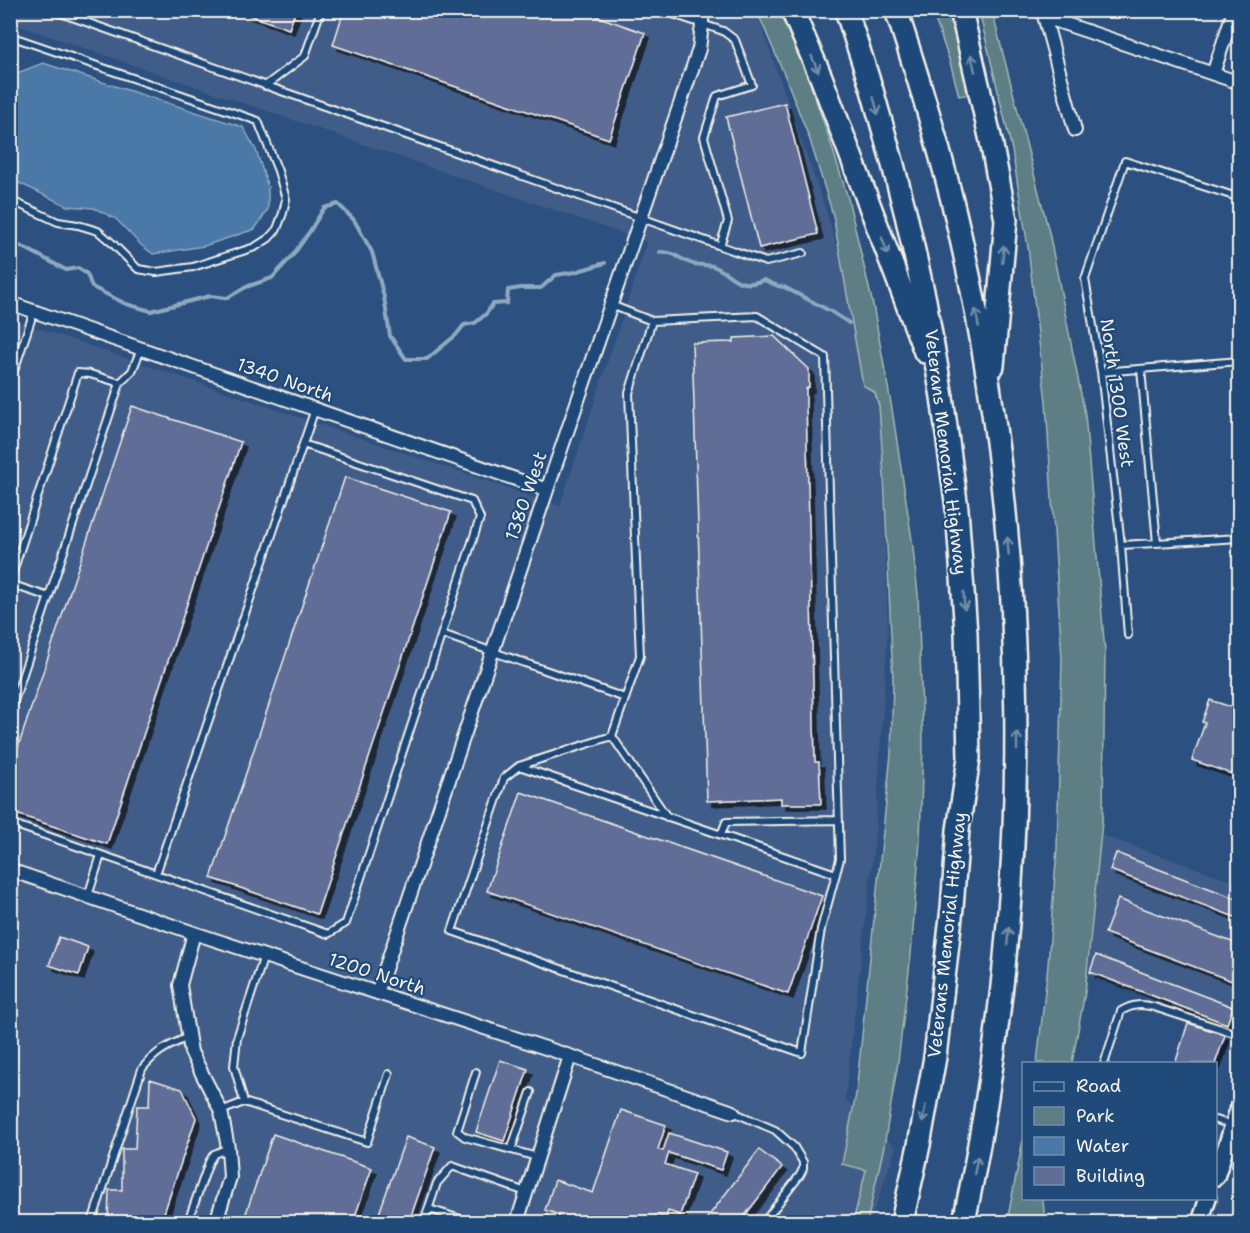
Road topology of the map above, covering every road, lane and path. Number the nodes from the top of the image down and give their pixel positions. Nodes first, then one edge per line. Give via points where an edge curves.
1 (52, 10) edge
2 (321, 10) edge
3 (662, 10) edge
4 (702, 10) edge
5 (792, 10) edge
6 (846, 10) edge
7 (896, 10) edge
8 (961, 10) edge
9 (1234, 10) edge
10 (1044, 14) edge
11 (702, 25) junction
12 (11, 38) edge
13 (1213, 74) junction
14 (1239, 83) edge
15 (265, 86) junction
16 (1076, 130) dead end
17 (1239, 198) edge
18 (10, 200) edge
19 (641, 218) junction
20 (720, 246) junction
21 (802, 253) dead end
22 (10, 303) edge
23 (611, 305) junction
24 (34, 311) junction
25 (652, 321) junction
26 (141, 349) junction
27 (1239, 361) edge
28 (1141, 369) junction
29 (1101, 372) junction
30 (10, 383) edge
31 (120, 383) junction
32 (990, 396) junction
33 (942, 397) junction
34 (315, 409) junction
35 (303, 444) junction
36 (547, 490) junction
37 (1239, 538) edge
38 (1157, 543) junction
39 (1121, 545) junction
40 (10, 582) edge
41 (49, 597) junction
42 (442, 634) junction
43 (1128, 635) dead end
44 (492, 652) junction
45 (625, 698) junction
46 (10, 713) edge
47 (612, 736) junction
48 (519, 766) junction
49 (667, 817) junction
50 (839, 820) junction
51 (10, 823) edge
52 (721, 835) junction
53 (101, 855) junction
54 (10, 870) edge
55 (156, 874) junction
56 (836, 874) junction
57 (88, 897) junction
58 (194, 933) junction
59 (264, 956) junction
60 (377, 993) junction
61 (1239, 1035) edge
62 (189, 1037) junction
63 (570, 1056) junction
64 (1105, 1062) edge
65 (476, 1072) dead end
66 (389, 1074) dead end
67 (531, 1092) dead end
68 (244, 1102) junction
69 (1239, 1104) edge
70 (221, 1111) junction
71 (733, 1112) joint
72 (1217, 1121) edge
73 (1232, 1125) junction
74 (228, 1148) junction
75 (512, 1150) junction
76 (538, 1157) junction
77 (1217, 1171) edge
78 (527, 1192) junction
79 (1207, 1200) edge
80 (429, 1209) junction
81 (92, 1222) edge
82 (188, 1222) edge
83 (216, 1222) edge
84 (424, 1222) edge
85 (470, 1222) edge
86 (517, 1222) edge
87 (764, 1222) edge
88 (902, 1222) edge
89 (964, 1222) edge
90 (1200, 1222) edge

1 - 15 lane
2 - 15 lane via 305,56
3 - 11 lane
4 - 11 street, 1380 West
5 -> 33 highway
6 -> 33 highway, Veterans Memorial Highway via 906,215 926,300
32 -> 7 highway via 952,199
32 -> 8 highway via 1006,220
9 - 13 street
10 - 13 street
10 - 16 street
11 - 19 street, 1380 West via 699,49
11 - 20 lane via 723,31 735,40 752,85 717,96 704,137 728,221
12 - 18 lane via 258,121 286,199 278,229 255,247 193,267 156,272 138,269 98,231 58,222
13 - 14 street
15 - 19 lane
17 - 29 lane, North 1300 West via 1125,160 1085,279
19 - 20 lane
19 - 23 street, 1380 West
20 - 21 lane via 766,262
22 - 24 street, 1340 North
23 - 25 lane
23 - 36 street, 1380 West
24 - 26 street, 1340 North
24 - 30 lane
25 - 45 lane via 629,393 640,656
25 - 50 lane via 757,316 825,357
26 - 31 lane via 132,371
26 - 34 street, 1340 North
27 - 28 lane
28 - 29 lane
28 - 38 lane
29 - 39 lane, North 1300 West
31 - 40 lane via 78,373
31 - 41 lane
89 -> 32 highway via 985,1118 1001,1006 1016,806 1014,615
33 -> 88 highway, Veterans Memorial Highway via 963,576 969,758 935,1057
34 - 35 lane
34 - 36 street, 1340 North
35 - 42 lane via 472,501 480,518
35 - 55 lane
36 - 44 street, 1380 West
37 - 38 lane
38 - 39 lane
39 - 43 lane, North 1300 West
40 - 41 lane
41 - 46 lane
42 - 44 lane
42 - 55 lane via 346,923 327,934
44 - 45 lane
44 - 60 street, 1380 West
45 - 47 lane
47 - 48 lane
47 - 49 lane
48 - 49 lane
48 - 56 lane via 504,778 452,931 802,1053 821,929
49 - 52 lane
50 - 52 lane via 726,822
50 - 56 lane via 840,859
51 - 53 lane
52 - 56 lane
53 - 55 lane
53 - 57 lane
54 - 57 street, 1200 North
57 - 58 street, 1200 North
58 - 59 street, 1200 North
58 - 62 street via 180,985
59 - 60 street, 1200 North
59 - 68 lane via 237,1038 234,1066
60 - 63 street, 1200 North
61 - 64 lane via 1154,1007 1129,1006 1121,1011
62 - 70 street via 191,1052
62 - 81 lane via 165,1048 142,1069
63 - 71 street, 1200 North
63 - 76 street
65 - 75 lane via 457,1131 465,1137
66 - 68 lane via 367,1142
67 - 75 lane
68 - 70 lane
69 - 73 street
70 - 74 street
71 - 87 lane via 774,1130 794,1147 803,1162 800,1176
72 - 73 lane
73 - 77 street
74 - 82 lane via 214,1154 208,1162
74 - 83 street via 230,1177
75 - 76 lane
76 - 78 street
78 - 80 lane via 452,1166 437,1183
78 - 86 street
79 - 90 street
80 - 84 lane
80 - 85 lane

